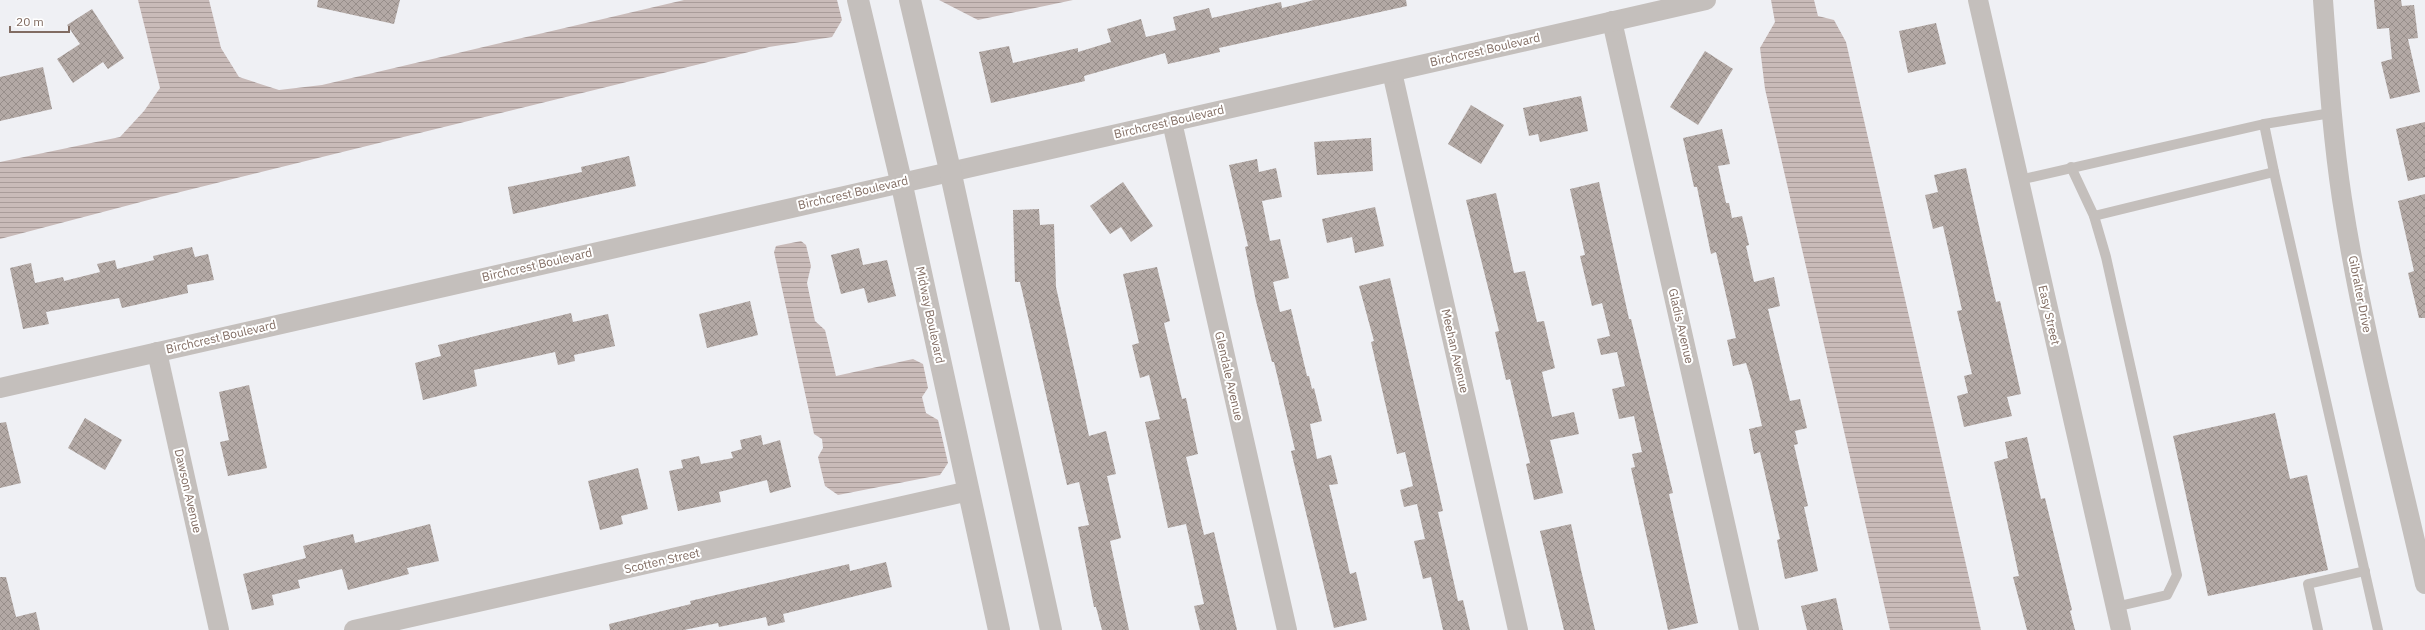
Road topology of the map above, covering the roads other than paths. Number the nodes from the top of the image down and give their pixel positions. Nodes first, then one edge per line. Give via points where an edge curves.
1 (858, 0) edge
2 (910, 0) edge
3 (1706, 0) edge
4 (1978, 0) edge
5 (2324, 0) edge
6 (1612, 21) junction
7 (1392, 72) junction
8 (2331, 113) junction
9 (1172, 122) junction
10 (2264, 124) junction
11 (2071, 168) junction
12 (950, 170) junction
13 (2274, 172) junction
14 (2019, 180) junction
15 (901, 182) junction
16 (2094, 216) junction
17 (157, 352) junction
18 (0, 388) edge
19 (969, 491) junction
20 (2365, 571) junction
21 (2425, 584) edge
22 (2115, 607) junction
23 (219, 630) edge
24 (354, 630) edge
25 (999, 630) edge
26 (1051, 630) edge
27 (1287, 630) edge
28 (1518, 630) edge
29 (1749, 630) edge
30 (2120, 630) edge
31 (2318, 630) edge
32 (2378, 630) edge

1 - 15 street, Midway Boulevard
2 - 12 street
3 - 6 street, Birchcrest Boulevard
4 - 14 street, Easy Street
5 - 8 street, Gibralter Drive
6 - 7 street, Birchcrest Boulevard
6 - 29 street, Gladis Avenue
7 - 9 street, Birchcrest Boulevard
7 - 28 street, Meehan Avenue
8 - 10 lane
8 - 21 street, Gibralter Drive via 2342,198 2360,299
9 - 12 street, Birchcrest Boulevard
9 - 27 street, Glendale Avenue
10 - 11 lane
10 - 13 lane
11 - 14 lane
11 - 16 lane
12 - 15 street, Birchcrest Boulevard
12 - 26 street
13 - 16 lane
13 - 20 lane
14 - 22 street, Easy Street
15 - 17 street, Birchcrest Boulevard
15 - 19 street, Midway Boulevard
16 - 22 lane via 2106,257 2177,575 2167,595
17 - 18 street, Birchcrest Boulevard
17 - 23 street, Dawson Avenue
19 - 24 street, Scotten Street
19 - 25 street, Midway Boulevard
20 - 31 lane via 2308,584
20 - 32 lane
22 - 30 street, Easy Street

